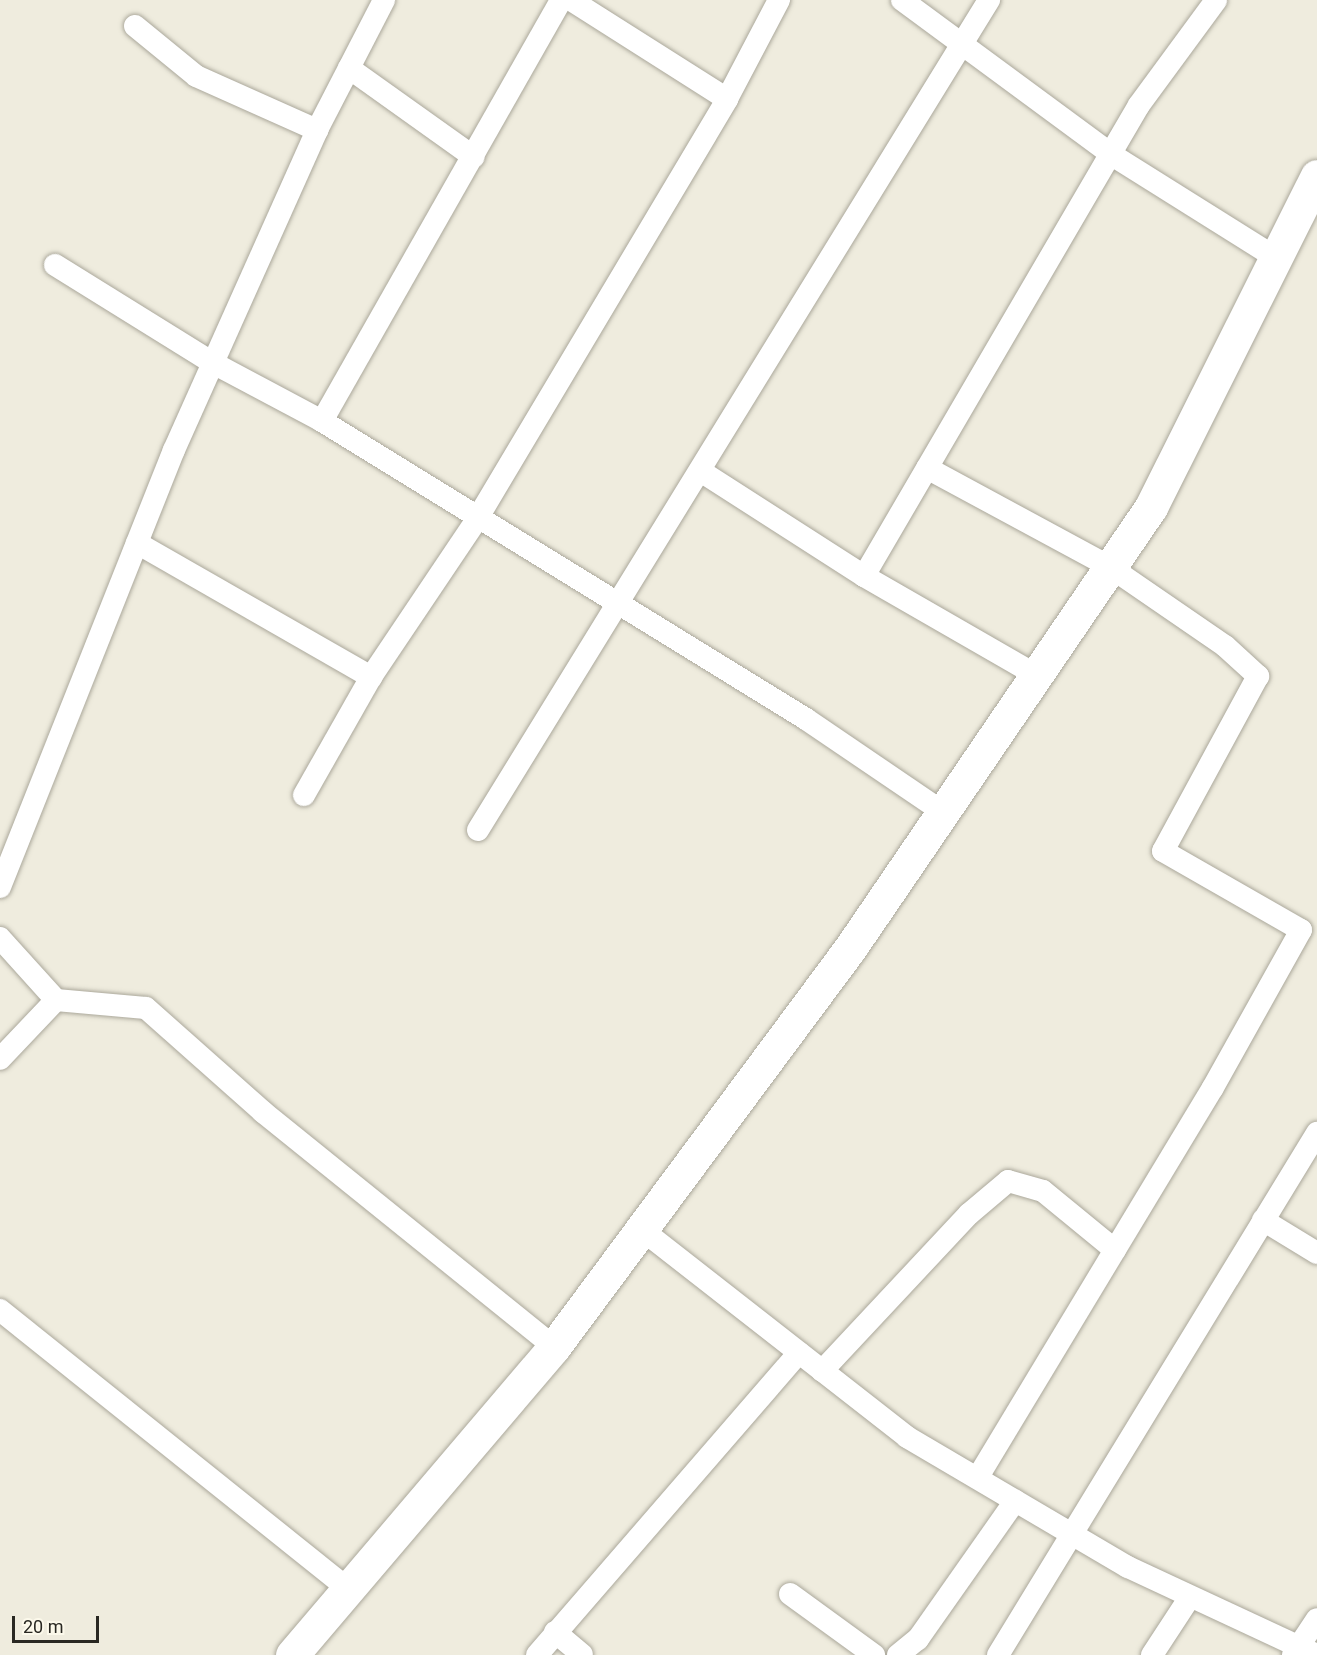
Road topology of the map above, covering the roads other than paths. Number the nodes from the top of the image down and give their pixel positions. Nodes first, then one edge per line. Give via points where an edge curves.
1 (384, 0) edge
2 (561, 0) edge
3 (571, 0) edge
4 (779, 0) edge
5 (902, 0) edge
6 (989, 0) edge
7 (1216, 0) edge
8 (135, 26) dead end
9 (961, 40) junction
10 (349, 68) junction
11 (727, 99) junction
12 (317, 130) junction
13 (1112, 155) junction
14 (474, 157) junction
15 (1317, 176) edge
16 (1276, 258) junction
17 (55, 265) dead end
18 (213, 363) junction
19 (322, 421) junction
20 (927, 468) junction
21 (702, 472) junction
22 (477, 519) junction
23 (137, 543) junction
24 (1110, 567) junction
25 (864, 576) junction
26 (620, 606) junction
27 (1036, 675) junction
28 (371, 677) junction
29 (304, 795) dead end
30 (943, 812) junction
31 (478, 830) dead end
32 (0, 887) edge
33 (0, 938) edge
34 (56, 1000) junction
35 (0, 1059) edge
36 (1317, 1133) edge
37 (1263, 1220) junction
38 (641, 1229) junction
39 (1115, 1250) junction
40 (1317, 1253) edge
41 (0, 1310) edge
42 (554, 1347) junction
43 (800, 1353) junction
44 (822, 1371) junction
45 (977, 1478) junction
46 (1015, 1501) junction
47 (1069, 1533) junction
48 (348, 1589) junction
49 (790, 1594) dead end
50 (1190, 1597) junction
51 (1317, 1619) edge
52 (555, 1632) junction
53 (1303, 1652) edge
54 (294, 1654) edge
55 (537, 1655) edge
56 (582, 1655) edge
57 (874, 1655) edge
58 (898, 1655) edge
59 (998, 1655) edge
60 (1152, 1655) edge

1 - 10 street
2 - 14 street
3 - 11 street
4 - 11 street
5 - 9 street
6 - 9 street
7 - 13 street via 1139,105
8 - 12 street via 196,76
9 - 13 street
9 - 21 street
10 - 12 street
10 - 14 street
11 - 22 street
12 - 18 street
13 - 16 street
13 - 20 street
14 - 19 street
15 - 16 street
16 - 24 street via 1151,507
17 - 18 street
18 - 19 street
18 - 23 street
19 - 22 street
20 - 24 street
20 - 25 street
21 - 25 street
21 - 26 street
22 - 26 street
22 - 28 street
23 - 28 street
23 - 32 street
24 - 27 street
24 - 39 street via 1225,646 1258,676 1163,851 1301,930
25 - 27 street
26 - 30 street via 806,719
26 - 31 street
27 - 30 street
28 - 29 street
30 - 38 street via 851,947
33 - 34 street
34 - 35 street
34 - 42 street via 146,1008 263,1112
36 - 37 street
37 - 40 street
37 - 47 street
38 - 42 street
38 - 43 street
39 - 44 street via 1043,1191 1008,1181 969,1214
39 - 45 street
41 - 48 street
42 - 48 street
43 - 44 street
43 - 52 street
44 - 45 street via 907,1437
45 - 46 street
46 - 47 street
46 - 58 street via 918,1639
47 - 50 street
47 - 59 street
48 - 54 street
49 - 57 street
50 - 53 street
50 - 60 street
51 - 53 street
52 - 55 street
52 - 56 street

